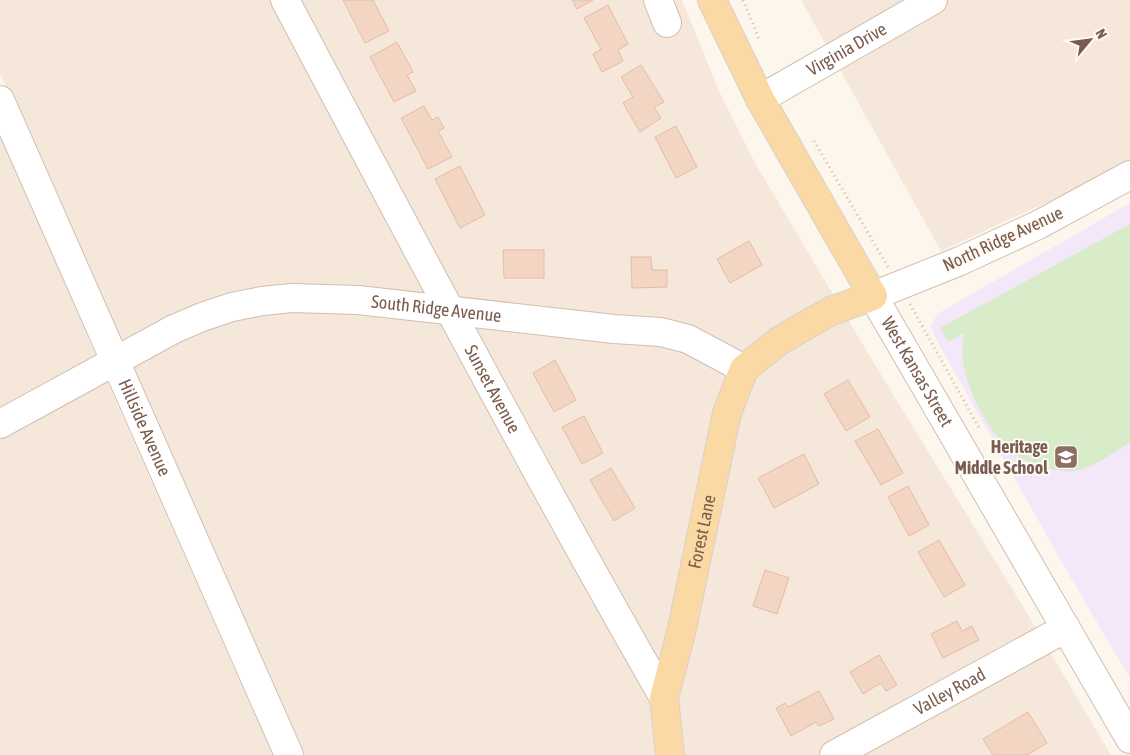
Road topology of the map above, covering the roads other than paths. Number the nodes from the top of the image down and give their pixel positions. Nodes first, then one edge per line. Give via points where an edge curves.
1 (285, 0) edge
2 (712, 0) edge
3 (933, 0) edge
4 (760, 99) junction
5 (0, 100) edge
6 (1130, 175) edge
7 (873, 296) junction
8 (449, 310) junction
9 (115, 362) junction
10 (744, 369) junction
11 (0, 424) edge
12 (1066, 628) junction
13 (664, 698) junction
14 (1130, 739) edge
15 (289, 755) edge
16 (670, 755) edge
17 (834, 755) edge

1 - 8 street, Sunset Avenue
2 - 4 main road, West Kansas Street
3 - 4 street, Virginia Drive
4 - 7 main road, West Kansas Street
5 - 9 street, Hillside Avenue
6 - 7 street, North Ridge Avenue via 960,261
7 - 10 main road via 832,311 801,328
7 - 12 street, West Kansas Street
8 - 9 street, South Ridge Avenue via 358,300 292,298 262,301 202,317
8 - 10 street, South Ridge Avenue via 661,332 688,339
8 - 13 street, Sunset Avenue
9 - 11 street, South Ridge Avenue
9 - 15 street, Hillside Avenue
10 - 13 main road, Forest Lane via 727,413 681,633
12 - 14 street, West Kansas Street
12 - 17 street, Valley Road
13 - 16 main road, Sunset Avenue

